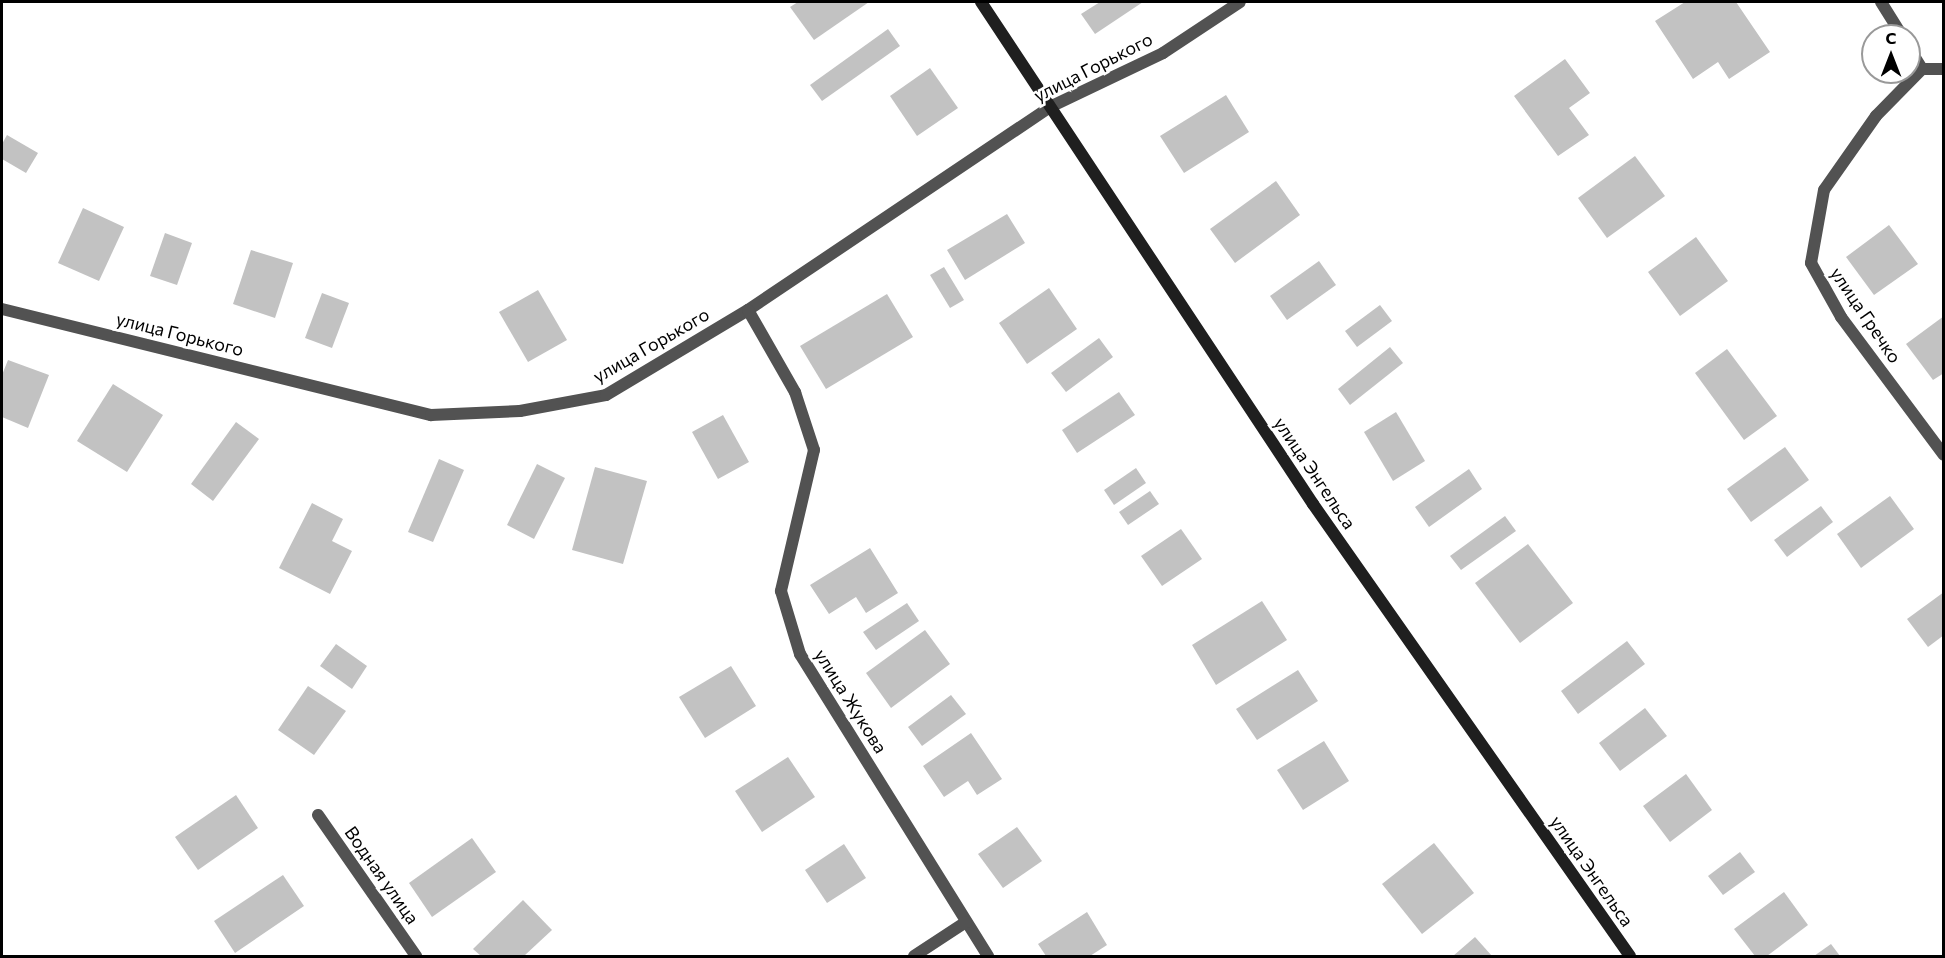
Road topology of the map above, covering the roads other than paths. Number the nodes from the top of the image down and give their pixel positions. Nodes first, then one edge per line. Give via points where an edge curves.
1 (981, 2) edge
2 (1240, 2) edge
3 (1881, 2) edge
4 (1895, 24) edge
5 (1922, 69) joint
6 (1944, 69) edge
7 (1052, 106) junction
8 (2, 309) edge
9 (748, 310) junction
10 (1944, 455) edge
11 (318, 815) dead end
12 (966, 922) junction
13 (416, 957) edge
14 (914, 957) edge
15 (988, 957) edge
16 (1630, 957) edge

1 - 7 street, улица Энгельса
2 - 7 street, улица Горького via 1163,53
3 - 4 street
5 - 6 street
5 - 10 street, улица Гречко via 1876,116 1824,190 1811,263 1841,317
7 - 9 street, улица Горького
7 - 16 street, улица Энгельса via 1313,504
8 - 9 street, улица Горького via 431,415 519,411 606,395
9 - 12 street, улица Жукова via 795,392 814,450 781,591 800,654
11 - 13 street, Водная улица
12 - 14 street
12 - 15 street, улица Жукова

